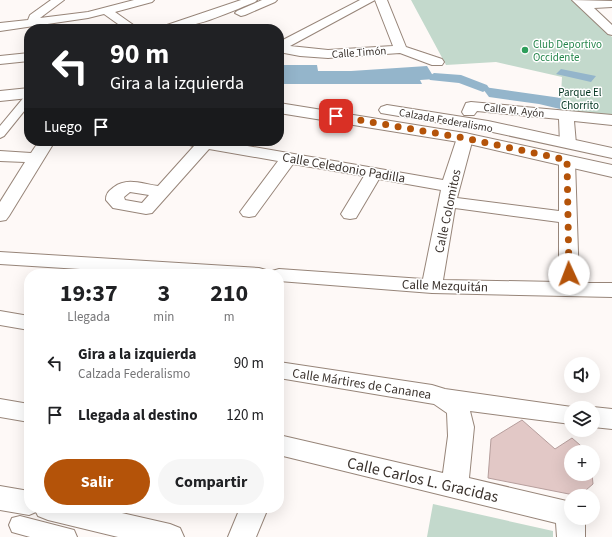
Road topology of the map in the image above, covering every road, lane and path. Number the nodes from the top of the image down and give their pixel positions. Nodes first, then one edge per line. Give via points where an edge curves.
1 (58, 0) edge
2 (148, 0) edge
3 (251, 0) edge
4 (271, 0) edge
5 (369, 0) edge
6 (381, 0) edge
7 (581, 3) edge
8 (612, 4) edge
9 (107, 11) junction
10 (612, 18) edge
11 (599, 19) junction
12 (39, 22) junction
13 (126, 24) edge
14 (201, 24) edge
15 (202, 24) edge
16 (0, 27) edge
17 (392, 28) junction
18 (612, 31) edge
19 (284, 44) edge
20 (284, 48) edge
21 (401, 49) junction
22 (352, 53) junction
23 (24, 58) edge
24 (0, 60) edge
25 (437, 62) dead end
26 (24, 83) edge
27 (0, 85) edge
28 (24, 94) edge
29 (0, 96) edge
30 (284, 96) edge
31 (24, 104) edge
32 (284, 109) edge
33 (469, 112) dead end
34 (566, 120) dead end
35 (612, 120) edge
36 (0, 134) edge
37 (464, 138) junction
38 (44, 146) edge
39 (196, 146) edge
40 (223, 146) edge
41 (568, 152) junction
42 (612, 153) edge
43 (0, 156) edge
44 (289, 157) junction
45 (36, 158) junction
46 (612, 171) edge
47 (375, 172) junction
48 (163, 192) dead end
49 (449, 194) junction
50 (249, 212) dead end
51 (350, 214) dead end
52 (0, 216) edge
53 (567, 218) junction
54 (0, 258) edge
55 (178, 269) edge
56 (284, 275) edge
57 (432, 286) junction
58 (569, 288) junction
59 (612, 290) edge
60 (0, 318) edge
61 (24, 322) edge
62 (284, 371) edge
63 (445, 398) junction
64 (0, 408) edge
65 (24, 412) edge
66 (564, 414) edge
67 (600, 418) edge
68 (612, 419) edge
69 (284, 446) edge
70 (455, 486) junction
71 (0, 498) edge
72 (69, 513) edge
73 (252, 513) edge
74 (24, 514) edge
75 (564, 523) edge
76 (66, 537) edge
77 (170, 537) edge
78 (242, 537) edge

1 - 12 street via 34,16 34,20
2 - 9 street
3 - 14 street
4 - 15 street
5 - 19 street
6 - 17 street
7 - 8 street
7 - 11 street
9 - 12 street
9 - 13 street
10 - 11 street
11 - 18 street
12 - 16 street
17 - 21 street
17 - 22 street
20 - 22 street, Calle Timón via 328,54
21 - 22 street, Calle Timón
21 - 25 street, Calle Timón
23 - 24 street
26 - 27 main road
28 - 29 main road
30 - 41 main road, Calzada Federalismo via 460,121
31 - 36 street
32 - 37 main road, Calzada Federalismo
33 - 35 street, Calle M. Ayón via 471,106
34 - 41 street
37 - 41 main road, Calzada Federalismo
37 - 49 street, Calle Colomitos
38 - 45 street
39 - 48 street
40 - 44 street, Calle Celedonio Padilla
41 - 42 main road, Calzada Federalismo
41 - 46 main road, Calzada Federalismo
41 - 53 street
43 - 45 street
44 - 47 street, Calle Celedonio Padilla
44 - 50 street
45 - 52 street
47 - 49 street, Calle Celedonio Padilla
47 - 51 street
49 - 53 street, Calle Celedonio Padilla
49 - 57 street, Calle Colomitos
53 - 58 street
54 - 55 street
56 - 57 street, Calle Mezquitán
57 - 58 street, Calle Mezquitán
58 - 59 street, Calle Mezquitán
60 - 61 street
62 - 63 street, Calle Mártires de Cananea
63 - 66 street, Calle Mártires de Cananea
63 - 70 street, Calle Mártires de Cananea via 460,413 462,424
64 - 65 street
67 - 68 street
69 - 70 street, Calle Carlos L. Gracidas
70 - 75 street, Calle Carlos L. Gracidas
71 - 74 street via 4,498
72 - 77 street
73 - 78 street
74 - 76 street

